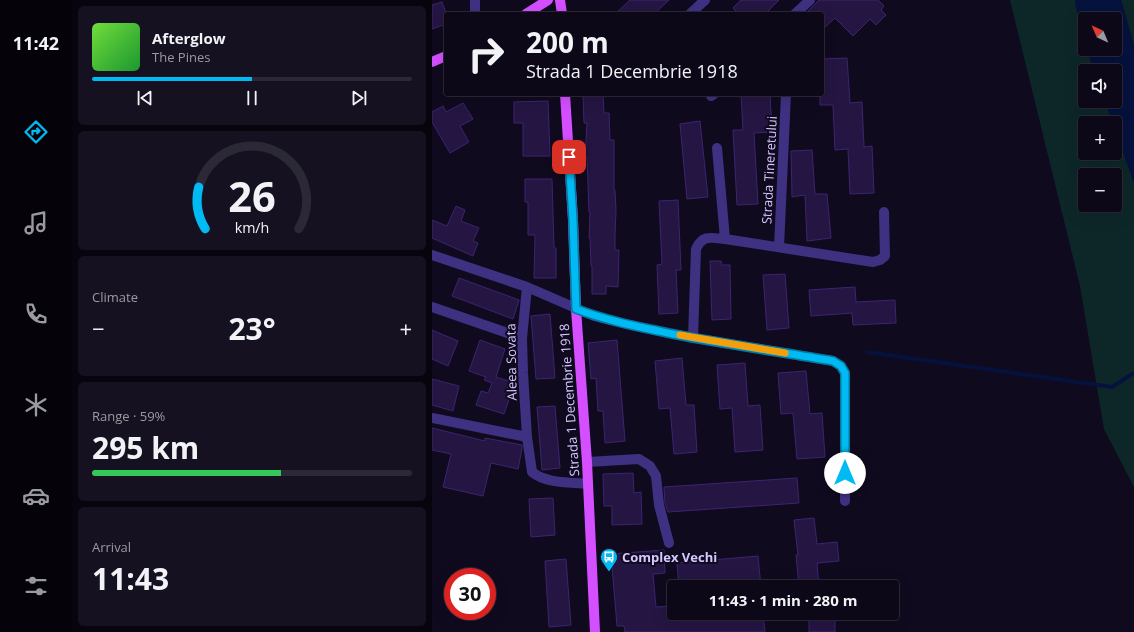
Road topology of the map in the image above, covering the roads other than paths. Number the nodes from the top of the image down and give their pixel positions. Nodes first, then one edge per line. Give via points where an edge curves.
1 (475, 0) edge
2 (548, 0) edge
3 (560, 0) edge
4 (705, 0) edge
5 (810, 0) edge
6 (474, 12) edge
7 (529, 12) edge
8 (562, 12) edge
9 (692, 12) edge
10 (797, 12) edge
11 (444, 57) edge
12 (432, 62) edge
13 (566, 96) edge
14 (786, 96) edge
15 (717, 148) dead end
16 (884, 212) dead end
17 (725, 239) junction
18 (779, 247) junction
19 (432, 255) edge
20 (527, 287) junction
21 (432, 307) edge
22 (576, 309) junction
23 (522, 338) junction
24 (693, 338) junction
25 (432, 418) edge
26 (527, 437) junction
27 (587, 462) junction
28 (588, 484) junction
29 (845, 501) dead end
30 (670, 543) dead end
31 (594, 632) edge

1 - 6 street
2 - 7 main road
3 - 8 main road
4 - 9 street
5 - 10 street
11 - 12 main road
13 - 22 main road, Strada 1 Decembrie 1918
14 - 18 street, Strada Tineretului
15 - 17 street
16 - 18 street via 885,256 880,260 873,262
17 - 18 street
17 - 24 street via 706,238 699,242 696,249
19 - 20 street
20 - 22 street
20 - 23 street, Aleea Sovata
21 - 23 street
22 - 24 street via 630,326
22 - 27 main road, Strada 1 Decembrie 1918
23 - 26 street, Aleea Sovata
24 - 29 street via 833,361 841,366 845,373
25 - 26 street
26 - 28 street, Aleea Sovata via 532,472 539,478
27 - 28 main road, Strada 1 Decembrie 1918
27 - 30 street via 639,459 650,466 656,476 659,505
28 - 31 main road, Strada 1 Decembrie 1918

